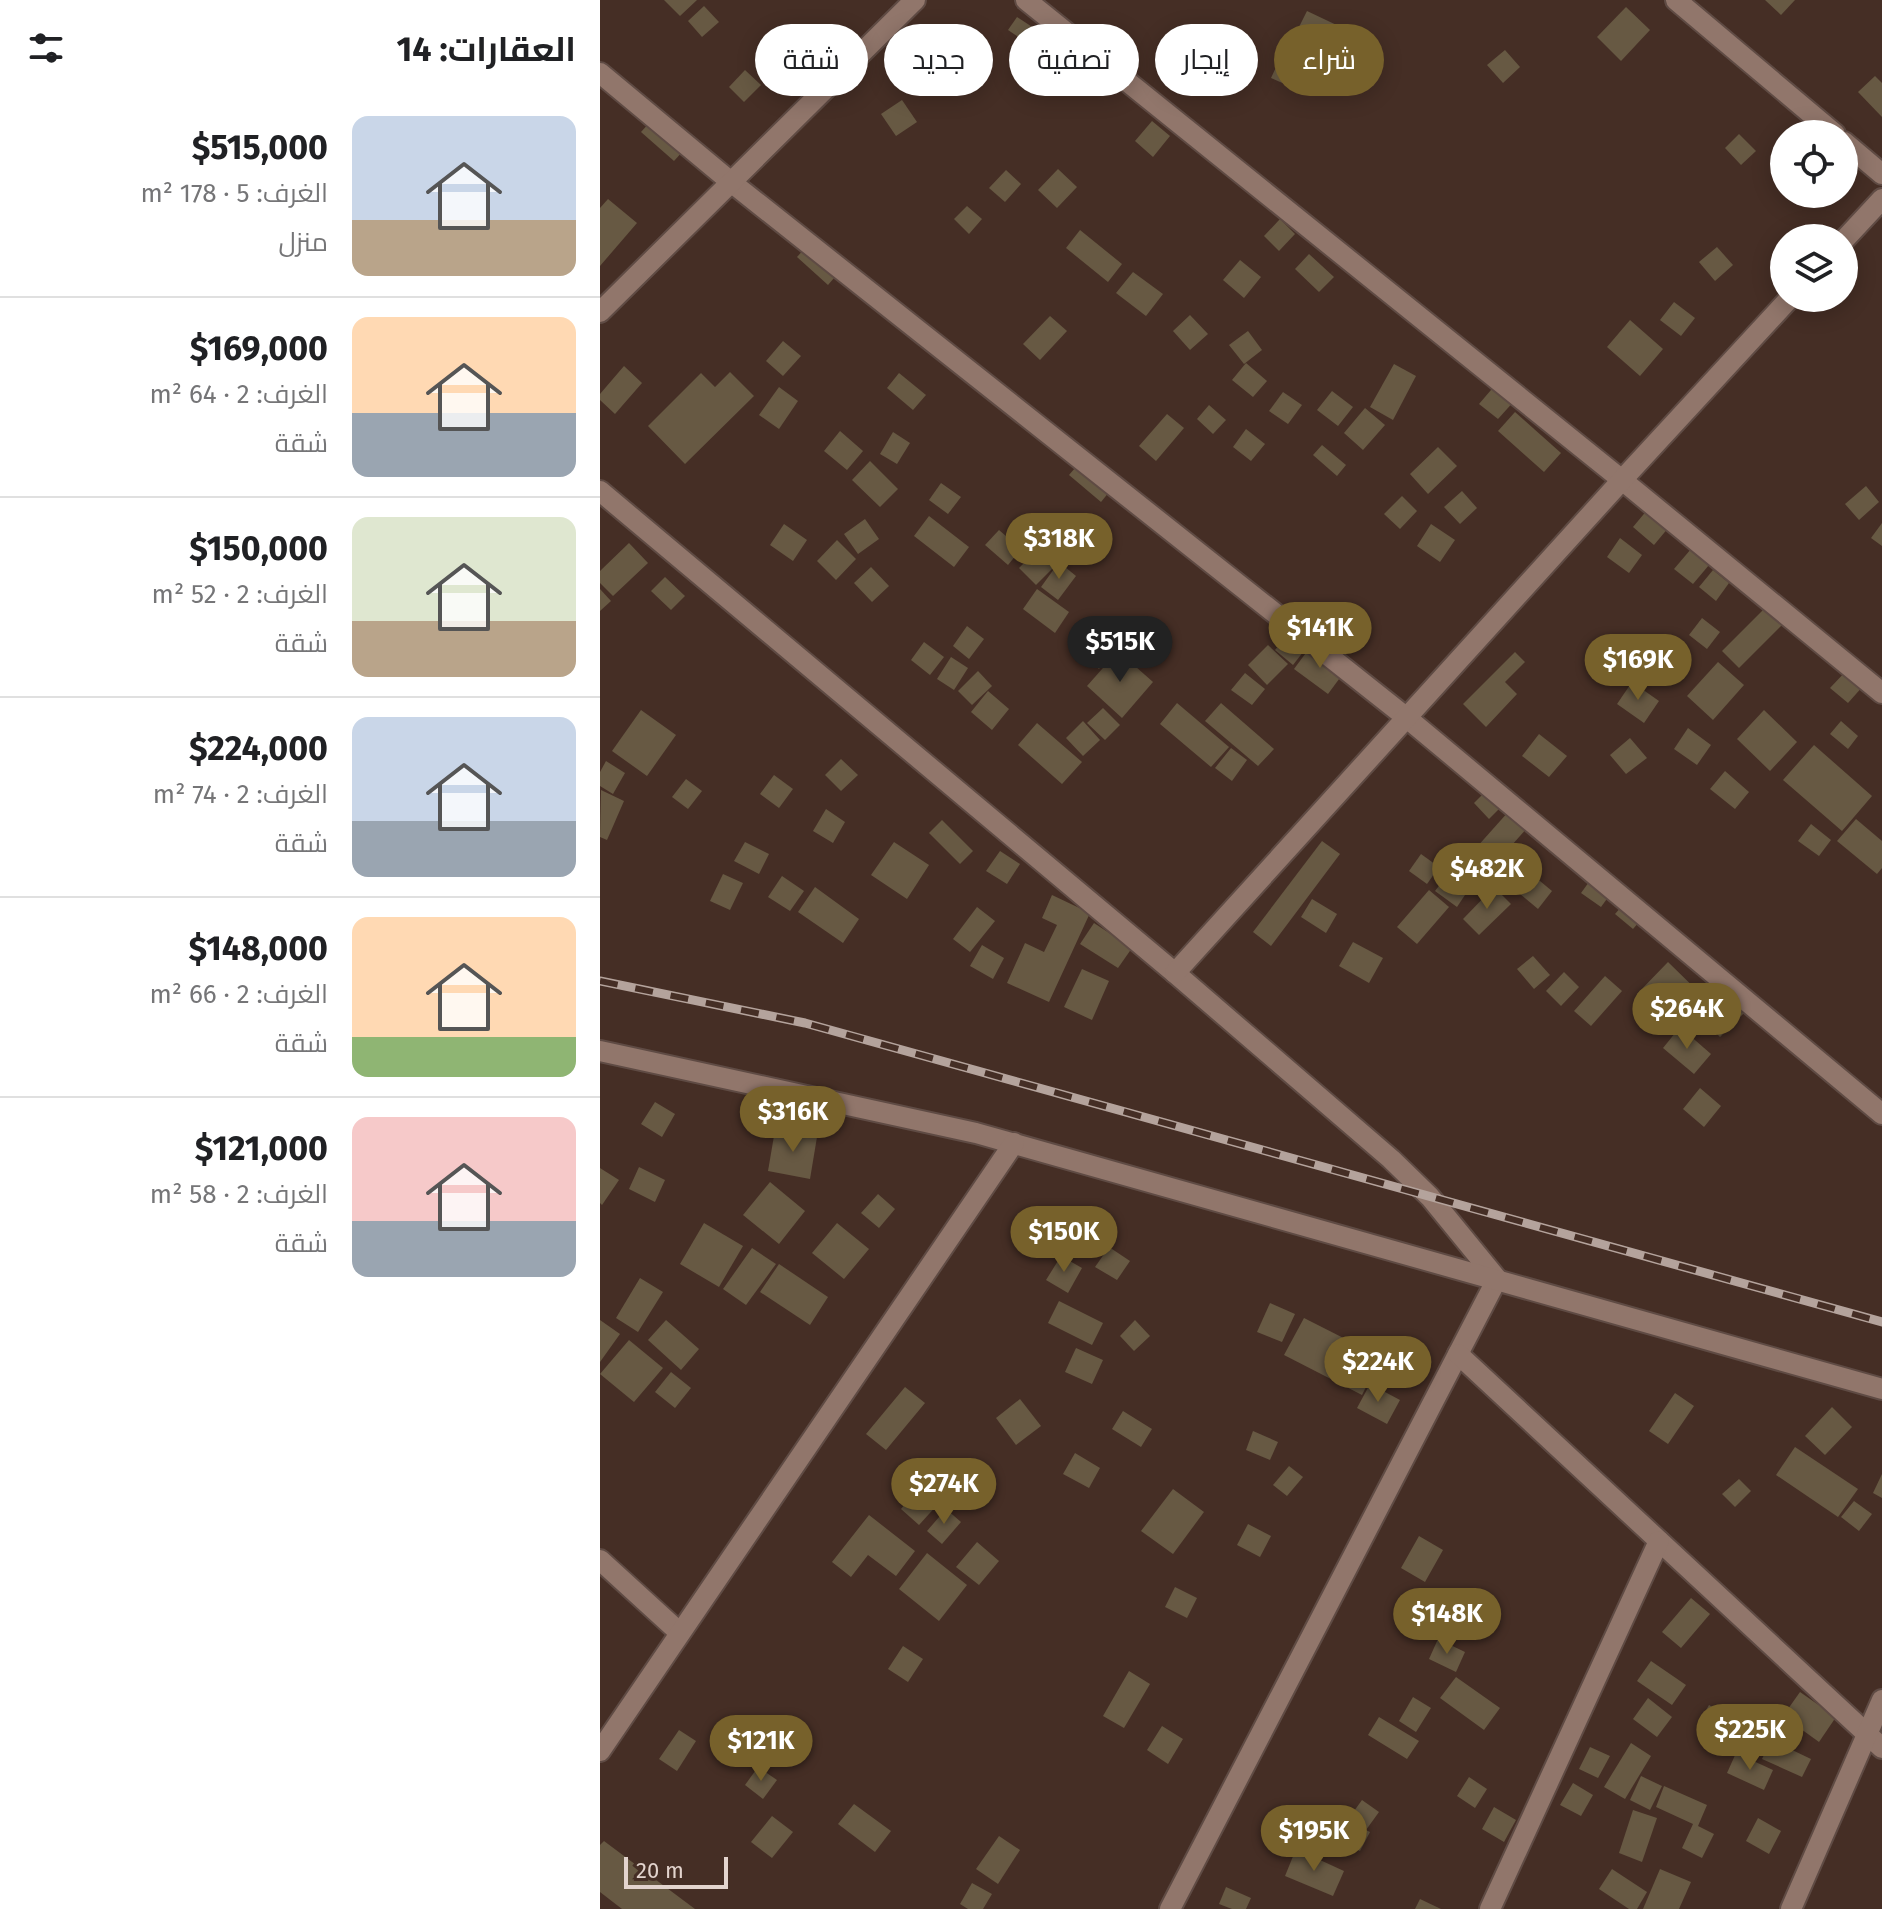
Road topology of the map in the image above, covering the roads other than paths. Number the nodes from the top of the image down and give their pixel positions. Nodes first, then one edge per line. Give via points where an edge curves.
1 (915, 0) edge
2 (1026, 0) edge
3 (1676, 0) edge
4 (600, 73) edge
5 (1818, 120) edge
6 (1858, 154) edge
7 (1882, 174) edge
8 (731, 182) junction
9 (1882, 199) edge
10 (1858, 225) edge
11 (600, 312) edge
12 (1777, 312) edge
13 (1622, 480) junction
14 (600, 491) edge
15 (1882, 693) edge
16 (1407, 718) junction
17 (1175, 973) junction
18 (600, 1051) edge
19 (1882, 1114) edge
20 (1014, 1143) junction
21 (1497, 1279) junction
22 (1458, 1354) junction
23 (1882, 1389) edge
24 (1659, 1541) junction
25 (600, 1560) edge
26 (680, 1633) junction
27 (1882, 1700) edge
28 (1875, 1741) edge
29 (600, 1751) edge
30 (1170, 1909) edge
31 (1490, 1909) edge
32 (1791, 1909) edge

1 - 8 street
2 - 13 street
3 - 5 street
4 - 8 street
6 - 7 street
8 - 11 street
8 - 16 street
9 - 10 street
12 - 13 street
13 - 15 street
13 - 16 street
14 - 17 street
16 - 17 street
16 - 19 street
17 - 21 street via 1391,1159 1430,1197
18 - 20 street
20 - 21 street
20 - 26 street
21 - 22 street
21 - 23 street
22 - 24 street
22 - 30 street
24 - 28 street
24 - 31 street
25 - 26 street
26 - 29 street
27 - 28 street
28 - 32 street

